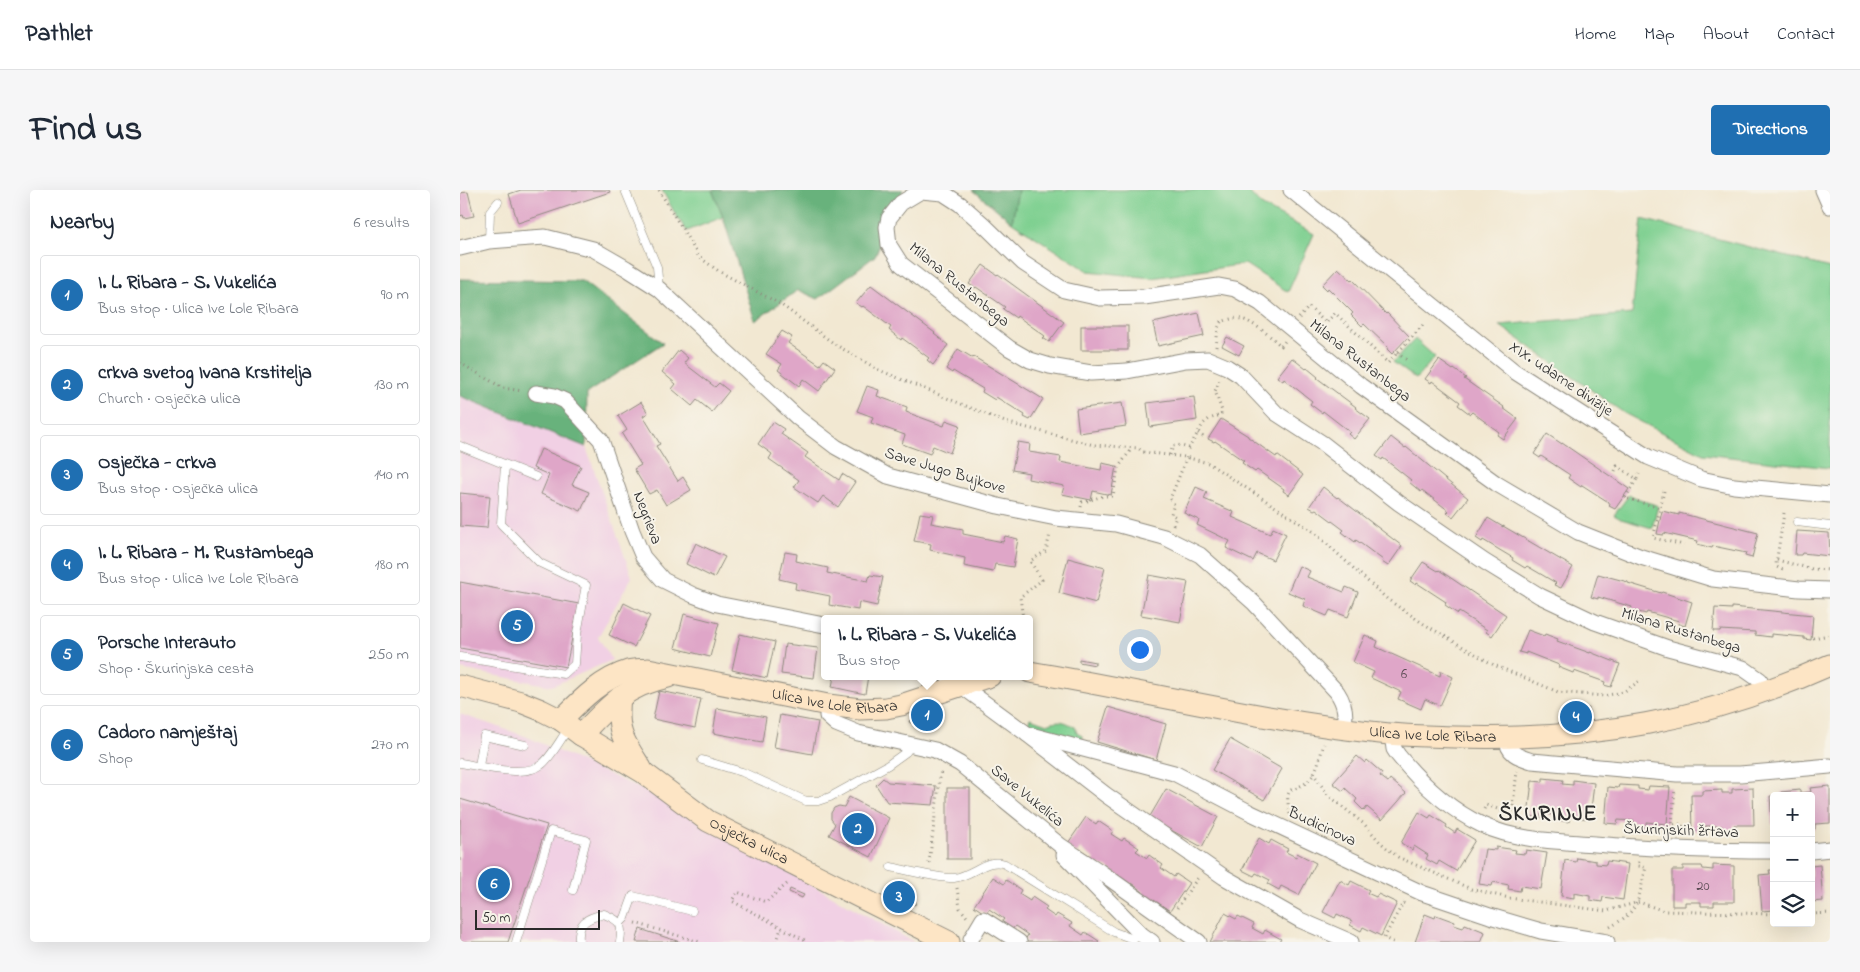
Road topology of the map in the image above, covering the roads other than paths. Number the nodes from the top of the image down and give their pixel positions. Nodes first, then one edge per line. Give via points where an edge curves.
1 (625, 190) edge
2 (1291, 190) edge
3 (1823, 190) edge
4 (498, 202) dead end
5 (1830, 206) edge
6 (489, 241) junction
7 (460, 248) edge
8 (659, 289) junction
9 (536, 393) dead end
10 (460, 446) edge
11 (505, 465) junction
12 (536, 477) dead end
13 (1830, 496) edge
14 (1797, 522) dead end
15 (1830, 526) edge
16 (1830, 590) edge
17 (821, 624) edge
18 (460, 657) edge
19 (1830, 665) edge
20 (1033, 673) edge
21 (675, 675) junction
22 (954, 681) edge
23 (460, 686) edge
24 (1765, 691) junction
25 (620, 697) junction
26 (828, 705) junction
27 (571, 727) junction
28 (1343, 729) junction
29 (1026, 734) junction
30 (1392, 734) junction
31 (1508, 738) junction
32 (912, 744) junction
33 (525, 745) dead end
34 (702, 760) dead end
35 (460, 763) edge
36 (479, 766) junction
37 (1830, 766) edge
38 (644, 773) junction
39 (1061, 846) junction
40 (1830, 849) edge
41 (1770, 851) edge
42 (1815, 851) edge
43 (891, 867) dead end
44 (573, 890) dead end
45 (692, 911) dead end
46 (621, 925) junction
47 (1147, 938) edge
48 (971, 939) dead end
49 (516, 942) edge
50 (579, 942) edge
51 (620, 942) edge
52 (950, 942) edge
53 (1019, 942) edge
54 (1200, 942) edge
55 (1351, 942) edge
56 (1607, 942) edge

1 - 8 lane via 657,267
2 - 13 street, XIX. udarne divizije via 1514,371 1648,457 1679,471 1734,486
3 - 5 street
4 - 6 lane via 490,212
6 - 7 street, Save Jugo Bujkove
6 - 8 street, Save Jugo Bujkove via 545,237 593,249
8 - 28 street, Save Jugo Bujkove via 798,418 836,447 888,476 998,506 1056,518 1116,524 1164,537 1200,555 1254,603 1337,692 1345,711
9 - 17 street, Negrieva via 565,401 601,440 643,556 663,580 717,604
10 - 11 lane
11 - 12 lane
11 - 18 lane via 501,524 540,562 586,584 575,664 564,674
14 - 15 lane
16 - 24 street, Milana Rustanbega via 1713,579 1641,557 1578,532 1497,484 1361,386 1260,303 1236,289 1219,286 1144,298 1100,298 1064,290 1023,263 960,204 943,193 921,191 900,203 889,218 889,245 901,264 1001,342 1030,360 1091,373 1128,371 1186,360 1208,360 1227,367 1241,376 1276,413 1322,443 1407,508 1540,596 1595,622 1668,648 1743,668 1760,680
19 - 24 street, Ulica Ive Lole Ribara
20 - 28 street, Ulica Ive Lole Ribara
21 - 25 street, Ulica Ive Lole Ribara via 636,686
21 - 26 street, Ulica Ive Lole Ribara
21 - 27 street, Ulica Ive Lole Ribara via 648,669 628,671 609,679 592,691
22 - 26 street, Ulica Ive Lole Ribara via 916,702 886,708
22 - 29 street
23 - 27 street, Osječka ulica via 521,702
24 - 31 street, Ulica Ive Lole Ribara via 1725,706 1641,725 1590,733
25 - 27 street, Ulica Ive Lole Ribara
25 - 38 street via 619,728
26 - 32 street, Save Vukelića via 828,716 836,724 858,733
27 - 36 lane via 546,761 536,768 517,770
27 - 38 street, Osječka ulica
28 - 30 street, Ulica Ive Lole Ribara
29 - 55 street via 1106,795 1224,877 1300,920
29 - 56 street, Budicinova via 1174,773 1422,894 1541,931
30 - 31 street, Ulica Ive Lole Ribara
30 - 41 street, Škurinjskih žrtava via 1398,755 1430,788 1462,814 1496,831 1537,839 1649,848
31 - 37 street via 1507,745 1515,756 1532,761 1677,774 1740,774
32 - 34 lane via 888,765 818,801 806,801 742,772
32 - 39 street, Save Vukelića via 935,750 960,764
33 - 36 lane via 484,736
35 - 36 lane
38 - 52 street, Osječka ulica via 708,821
39 - 47 street via 1064,857
39 - 54 street, Save Vukelića
40 - 42 street
43 - 47 lane via 952,878 997,861 1114,932 1133,939
44 - 49 lane via 586,840 551,831
45 - 46 lane via 633,896
46 - 50 lane via 604,914 592,917 581,924
46 - 51 lane
48 - 53 street via 983,919

